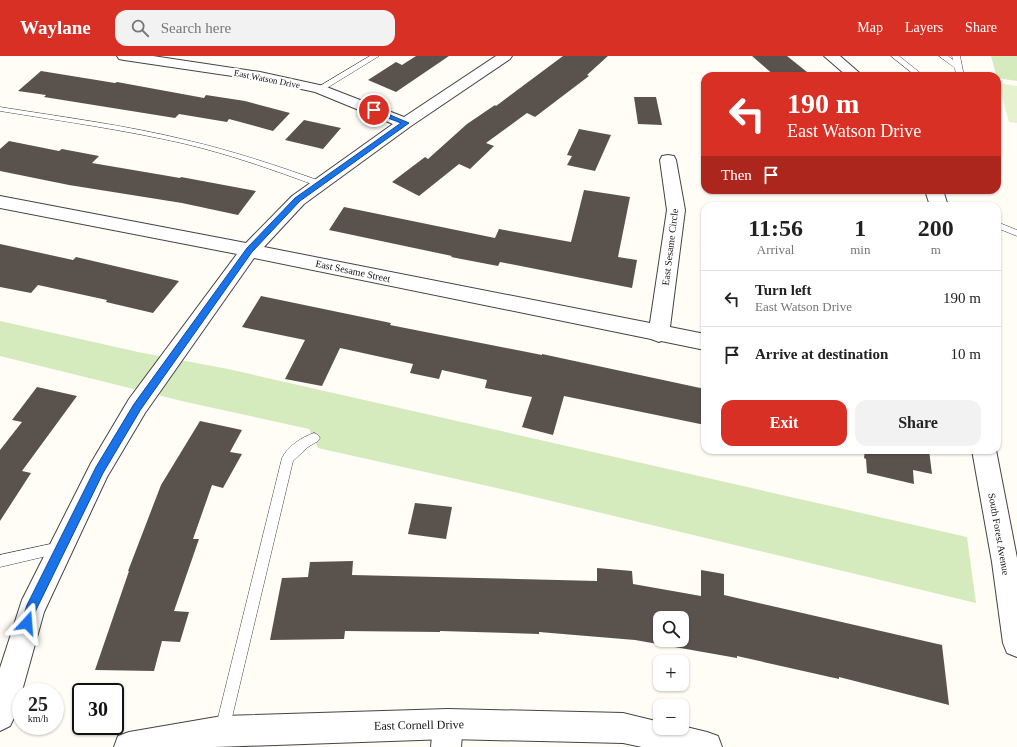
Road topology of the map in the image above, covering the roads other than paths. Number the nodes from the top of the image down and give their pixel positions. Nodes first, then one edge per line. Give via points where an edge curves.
1 (124, 56) edge
2 (375, 56) edge
3 (505, 56) edge
4 (831, 56) edge
5 (895, 56) edge
6 (943, 56) edge
7 (956, 56) edge
8 (958, 67) junction
9 (851, 72) edge
10 (915, 72) edge
11 (959, 72) edge
12 (319, 90) junction
13 (0, 109) edge
14 (405, 123) junction
15 (668, 160) dead end
16 (320, 184) junction
17 (0, 202) edge
18 (1001, 227) edge
19 (1017, 233) edge
20 (250, 250) junction
21 (659, 334) junction
22 (701, 341) edge
23 (314, 438) dead end
24 (985, 454) edge
25 (62, 547) junction
26 (0, 561) edge
27 (1011, 564) edge
28 (1017, 643) edge
29 (0, 716) edge
30 (222, 731) junction
31 (447, 735) edge
32 (129, 747) edge
33 (707, 747) edge

1 - 12 street, East Watson Drive via 260,76
2 - 12 lane
3 - 14 street
4 - 9 street
5 - 10 lane
6 - 8 lane
7 - 8 lane
8 - 11 lane
12 - 14 street, East Watson Drive
13 - 16 lane via 186,142 263,164
14 - 16 street
15 - 21 street, East Sesame Circle via 676,210
16 - 20 street via 298,200
17 - 20 street, East Sesame Street
18 - 19 lane
20 - 21 street, East Sesame Street
20 - 25 street via 138,406 99,470
21 - 22 street, East Sesame Street
23 - 30 lane via 304,443 288,458
24 - 27 street, South Forest Avenue
25 - 26 lane
25 - 29 street via 31,609
27 - 28 street, South Forest Avenue
30 - 31 street, East Cornell Drive
30 - 32 street, East Cornell Drive
31 - 33 street, East Cornell Drive via 623,728

